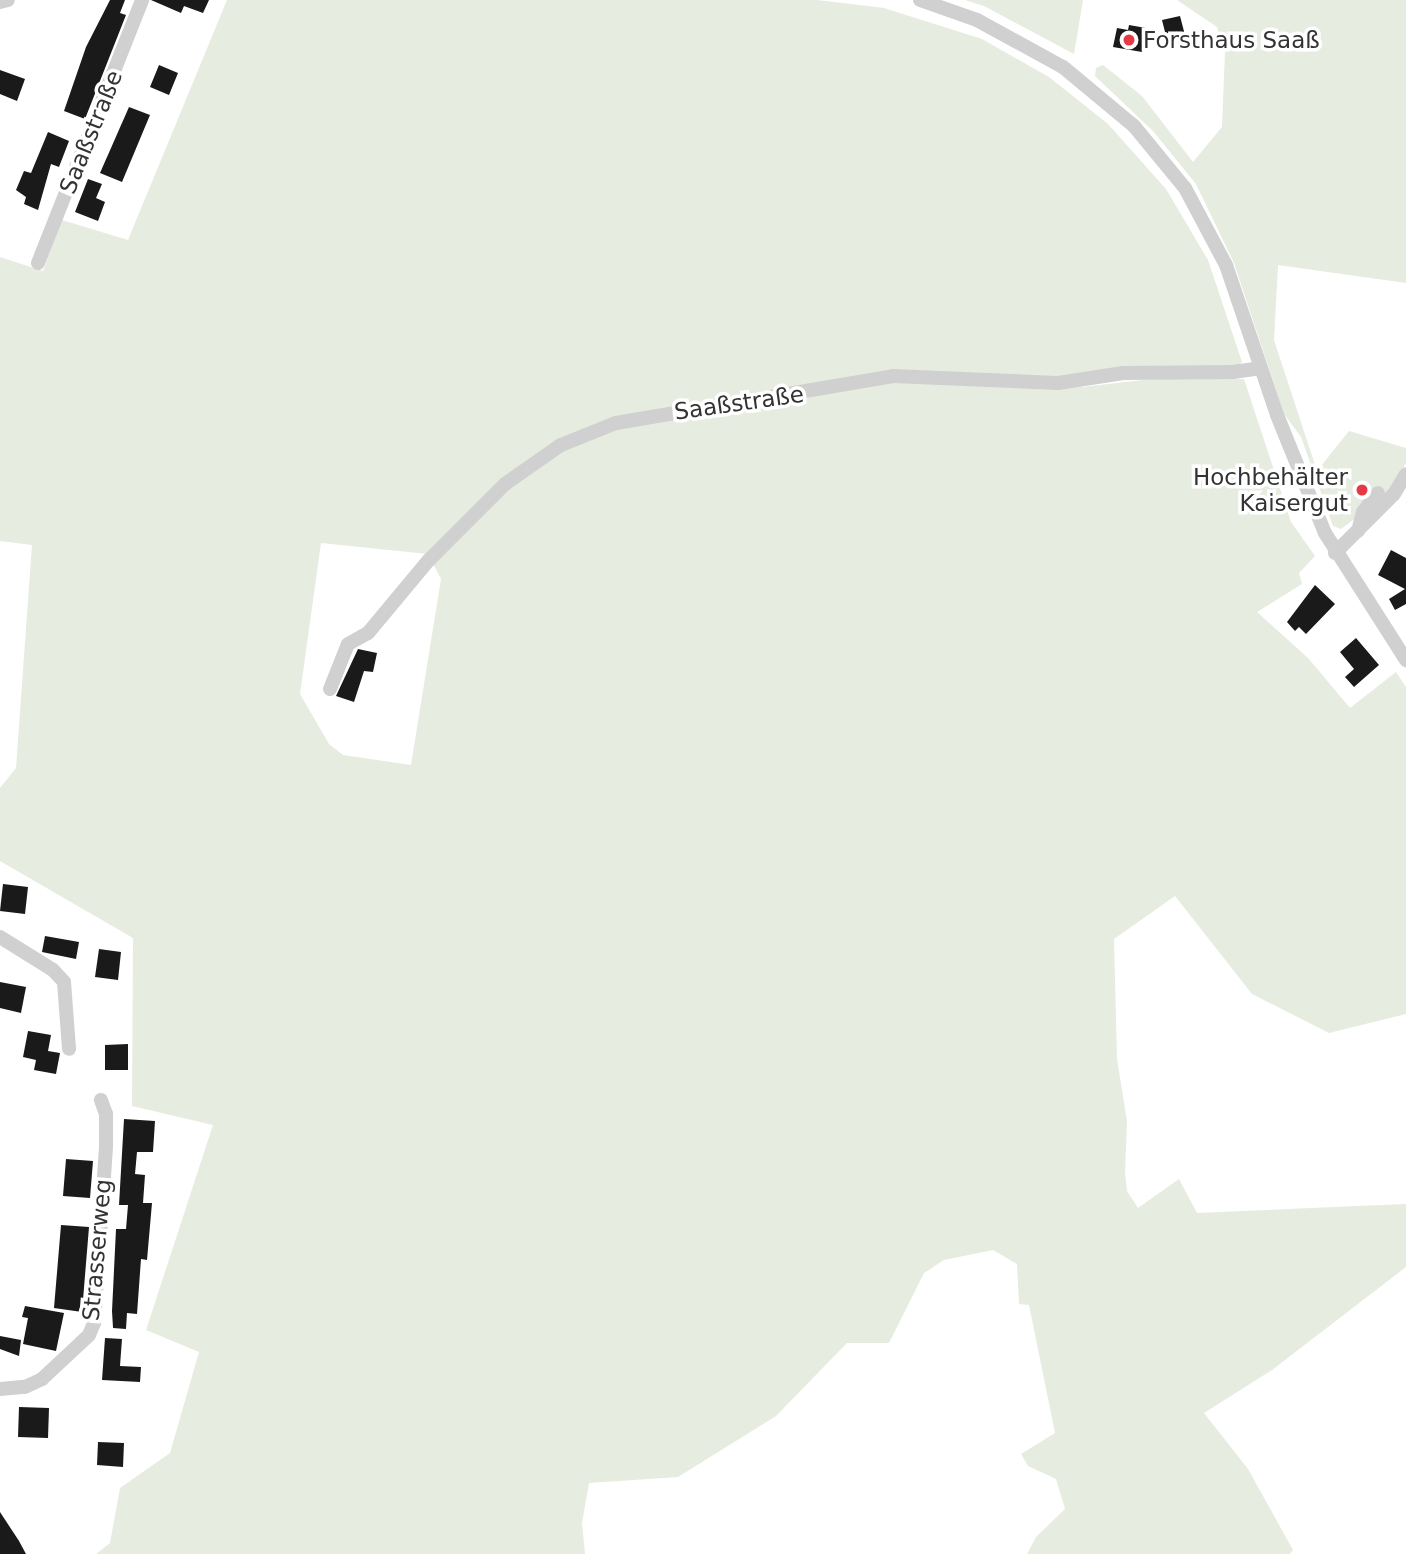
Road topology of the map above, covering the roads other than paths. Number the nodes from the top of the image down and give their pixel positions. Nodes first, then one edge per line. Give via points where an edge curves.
1 (8, 0) edge
2 (142, 0) edge
3 (920, 0) edge
4 (0, 2) edge
5 (38, 263) dead end
6 (1260, 368) junction
7 (1406, 474) edge
8 (1378, 493) dead end
9 (1358, 534) junction
10 (1335, 554) junction
11 (1406, 660) edge
12 (330, 689) dead end
13 (0, 937) edge
14 (69, 1049) dead end
15 (101, 1100) dead end
16 (0, 1389) edge

1 - 4 street
2 - 5 street, Saaßstraße
3 - 6 street via 1021,40 1080,79 1135,126 1185,188 1208,226 1238,296
6 - 10 street via 1301,480
6 - 12 street, Saaßstraße via 1123,373 1058,383 893,376 616,423 561,445 505,484 428,561 368,634 348,644
7 - 9 street
8 - 9 street via 1363,512
9 - 10 street
10 - 11 street
13 - 14 street via 64,982
15 - 16 street, Strasserweg via 106,1145 94,1324 89,1335 42,1378 25,1387

